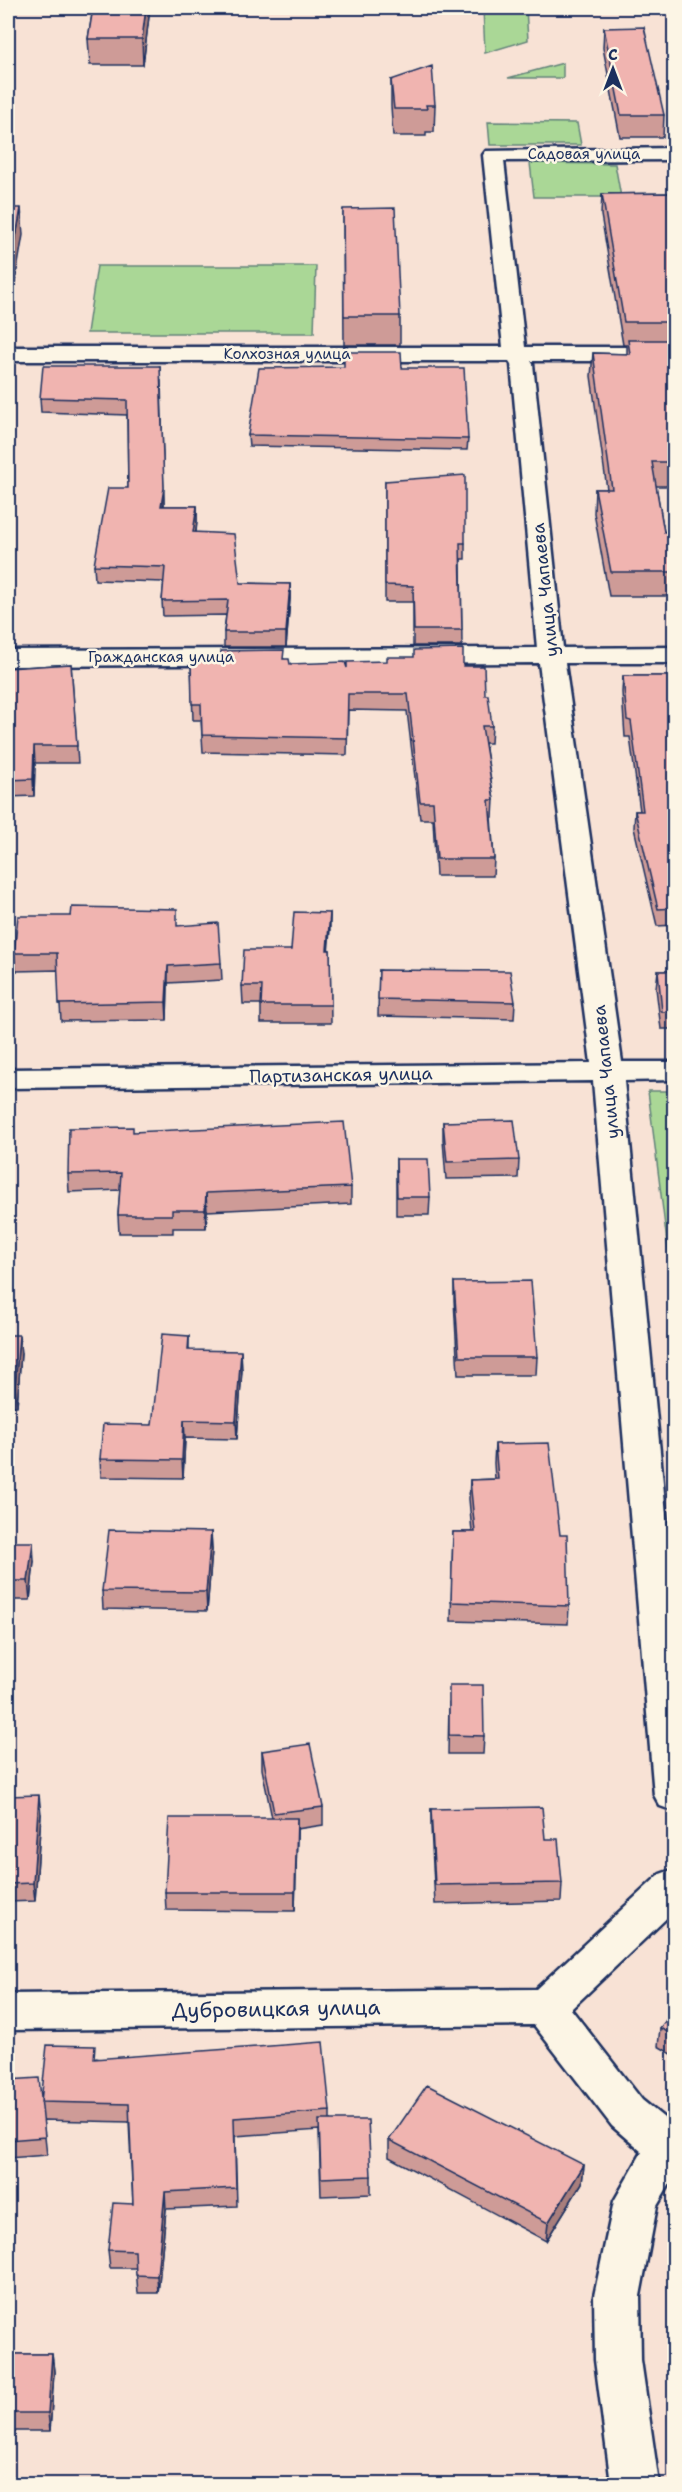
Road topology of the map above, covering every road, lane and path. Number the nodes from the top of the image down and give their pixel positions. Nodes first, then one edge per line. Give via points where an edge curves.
1 (675, 154) edge
2 (493, 155) joint
3 (8, 354) edge
4 (515, 354) junction
5 (675, 354) edge
6 (551, 656) junction
7 (675, 656) edge
8 (8, 658) edge
9 (608, 1071) junction
10 (675, 1071) edge
11 (8, 1079) edge
12 (675, 1795) edge
13 (675, 1886) edge
14 (545, 2007) junction
15 (8, 2012) edge
16 (671, 2150) edge
17 (635, 2484) edge

1 - 2 street, Садовая улица
2 - 4 street, улица Чапаева
3 - 4 street, Колхозная улица
4 - 5 street, Колхозная улица
4 - 6 street, улица Чапаева via 522,364
6 - 7 street, Гражданская улица
6 - 8 street, Гражданская улица
6 - 9 street, улица Чапаева
9 - 10 street, Партизанская улица
9 - 11 street, Партизанская улица
9 - 12 street, улица Чапаева
13 - 14 street
14 - 15 street, Дубровицкая улица
14 - 16 street via 627,2113
16 - 17 street via 636,2201 617,2296 618,2360

